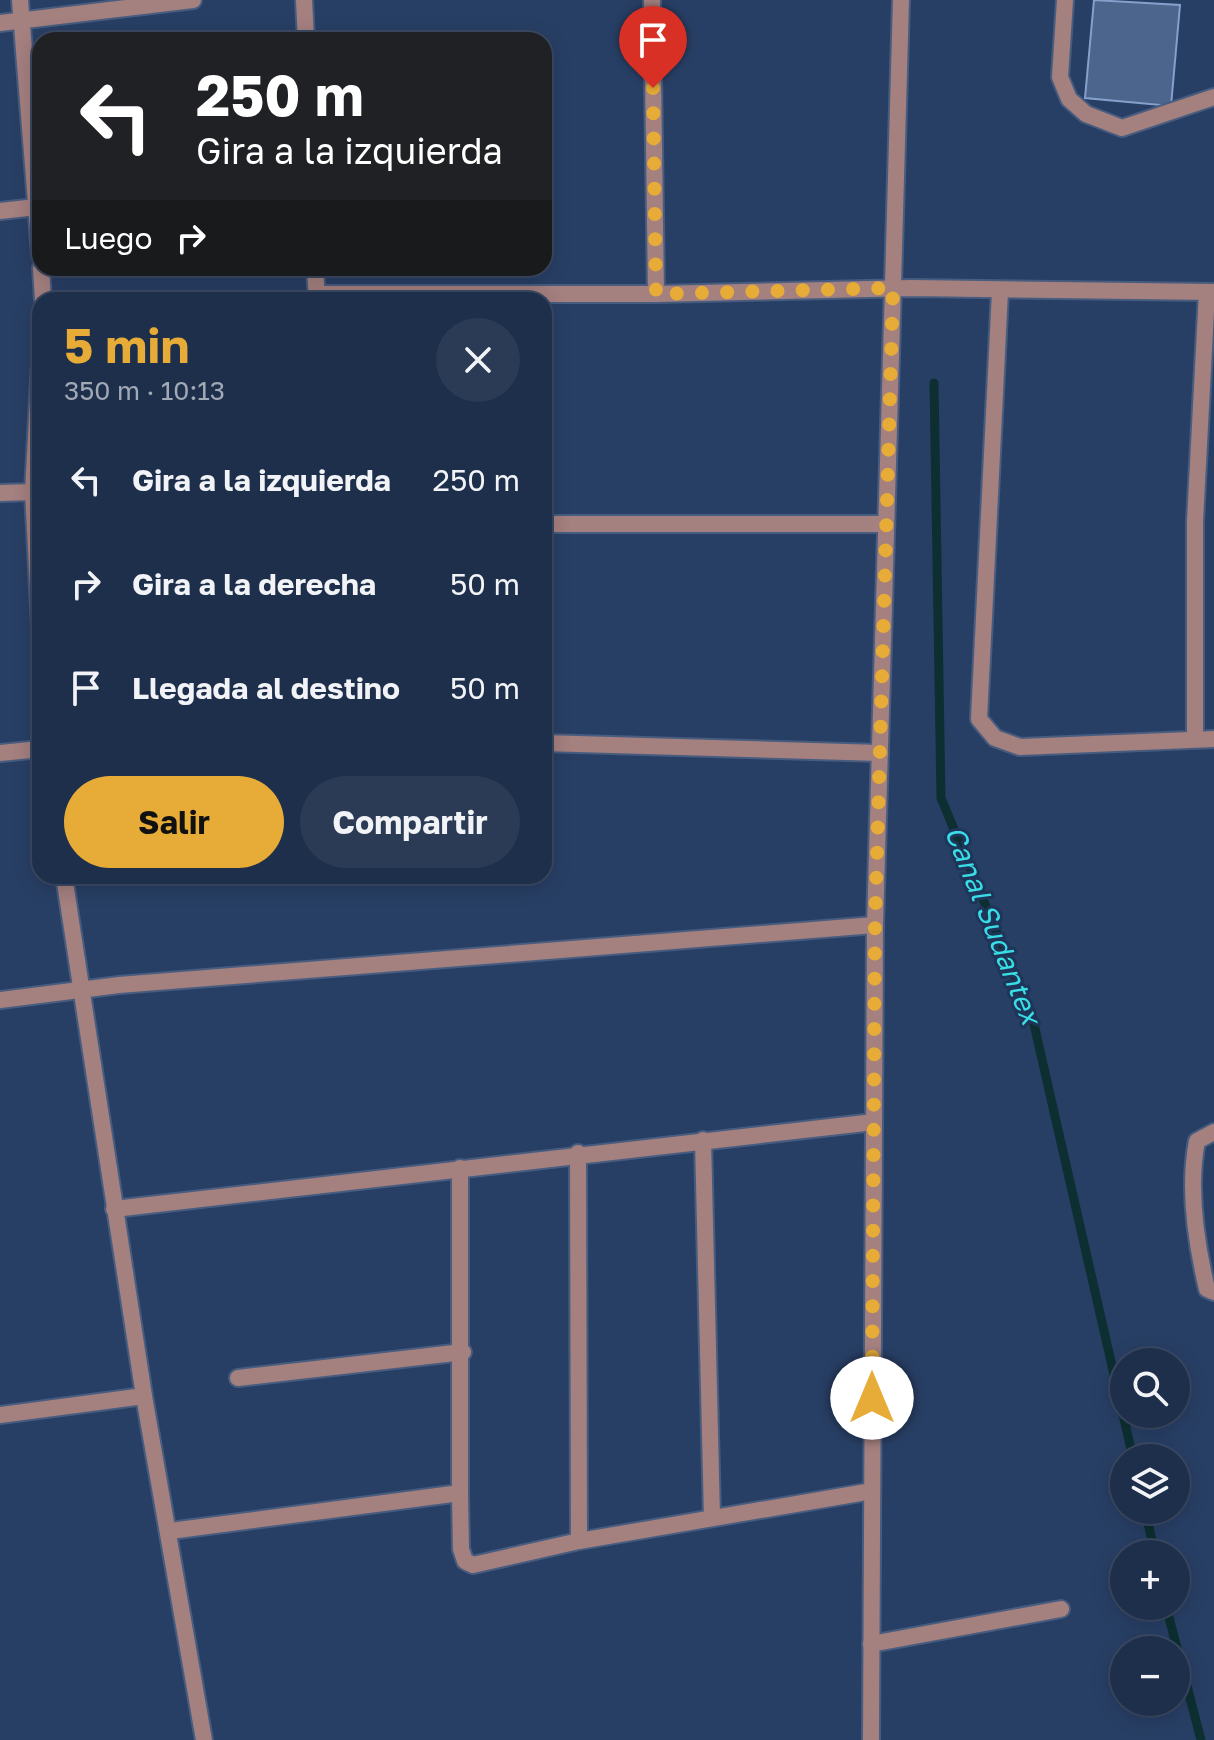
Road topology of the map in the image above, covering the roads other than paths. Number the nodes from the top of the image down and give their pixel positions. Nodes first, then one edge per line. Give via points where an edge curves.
1 (20, 0) edge
2 (193, 0) edge
3 (304, 0) edge
4 (652, 0) edge
5 (901, 0) edge
6 (1065, 0) edge
7 (22, 20) junction
8 (0, 23) edge
9 (306, 32) edge
10 (1214, 97) edge
11 (32, 154) edge
12 (32, 207) edge
13 (0, 211) edge
14 (893, 288) junction
15 (1000, 291) junction
16 (1211, 292) edge
17 (656, 294) junction
18 (552, 295) edge
19 (32, 492) edge
20 (0, 493) edge
21 (1195, 521) junction
22 (1214, 521) edge
23 (552, 524) edge
24 (886, 524) junction
25 (1195, 739) junction
26 (1214, 739) edge
27 (552, 743) edge
28 (32, 750) edge
29 (0, 753) edge
30 (880, 753) junction
31 (65, 884) edge
32 (875, 925) junction
33 (81, 992) junction
34 (0, 1000) edge
35 (874, 1122) junction
36 (1214, 1132) edge
37 (703, 1140) junction
38 (578, 1153) junction
39 (460, 1168) junction
40 (114, 1209) junction
41 (1214, 1292) edge
42 (463, 1352) junction
43 (238, 1378) dead end
44 (144, 1396) junction
45 (0, 1415) edge
46 (872, 1491) junction
47 (460, 1493) junction
48 (712, 1517) junction
49 (170, 1531) junction
50 (579, 1541) junction
51 (1061, 1609) dead end
52 (871, 1644) junction
53 (204, 1740) edge
54 (871, 1740) edge

1 - 7 street
2 - 7 street
3 - 9 street
4 - 17 street
5 - 14 street
6 - 10 street via 1060,77 1069,99 1086,114 1122,128
7 - 8 street
7 - 11 street
12 - 13 street
14 - 15 street
14 - 17 street
14 - 24 street
15 - 16 street
15 - 25 street via 979,719 995,738 1020,747
16 - 21 street
17 - 18 street
19 - 20 street
21 - 22 street
21 - 25 street
23 - 24 street
24 - 30 street
25 - 26 street
27 - 30 street
28 - 29 street
30 - 32 street
31 - 33 street
32 - 33 street
32 - 35 street
33 - 34 street
33 - 40 street
35 - 37 street
35 - 46 street
36 - 41 street via 1197,1141 1192,1167 1203,1270 1207,1289
37 - 38 street
37 - 48 street
38 - 39 street
38 - 50 street
39 - 40 street
39 - 42 street
40 - 44 street
42 - 43 street
42 - 47 street
44 - 45 street
44 - 49 street
46 - 48 street
46 - 52 street
47 - 49 street
47 - 50 street via 461,1549 473,1565
48 - 50 street
49 - 53 street
51 - 52 street
52 - 54 street

